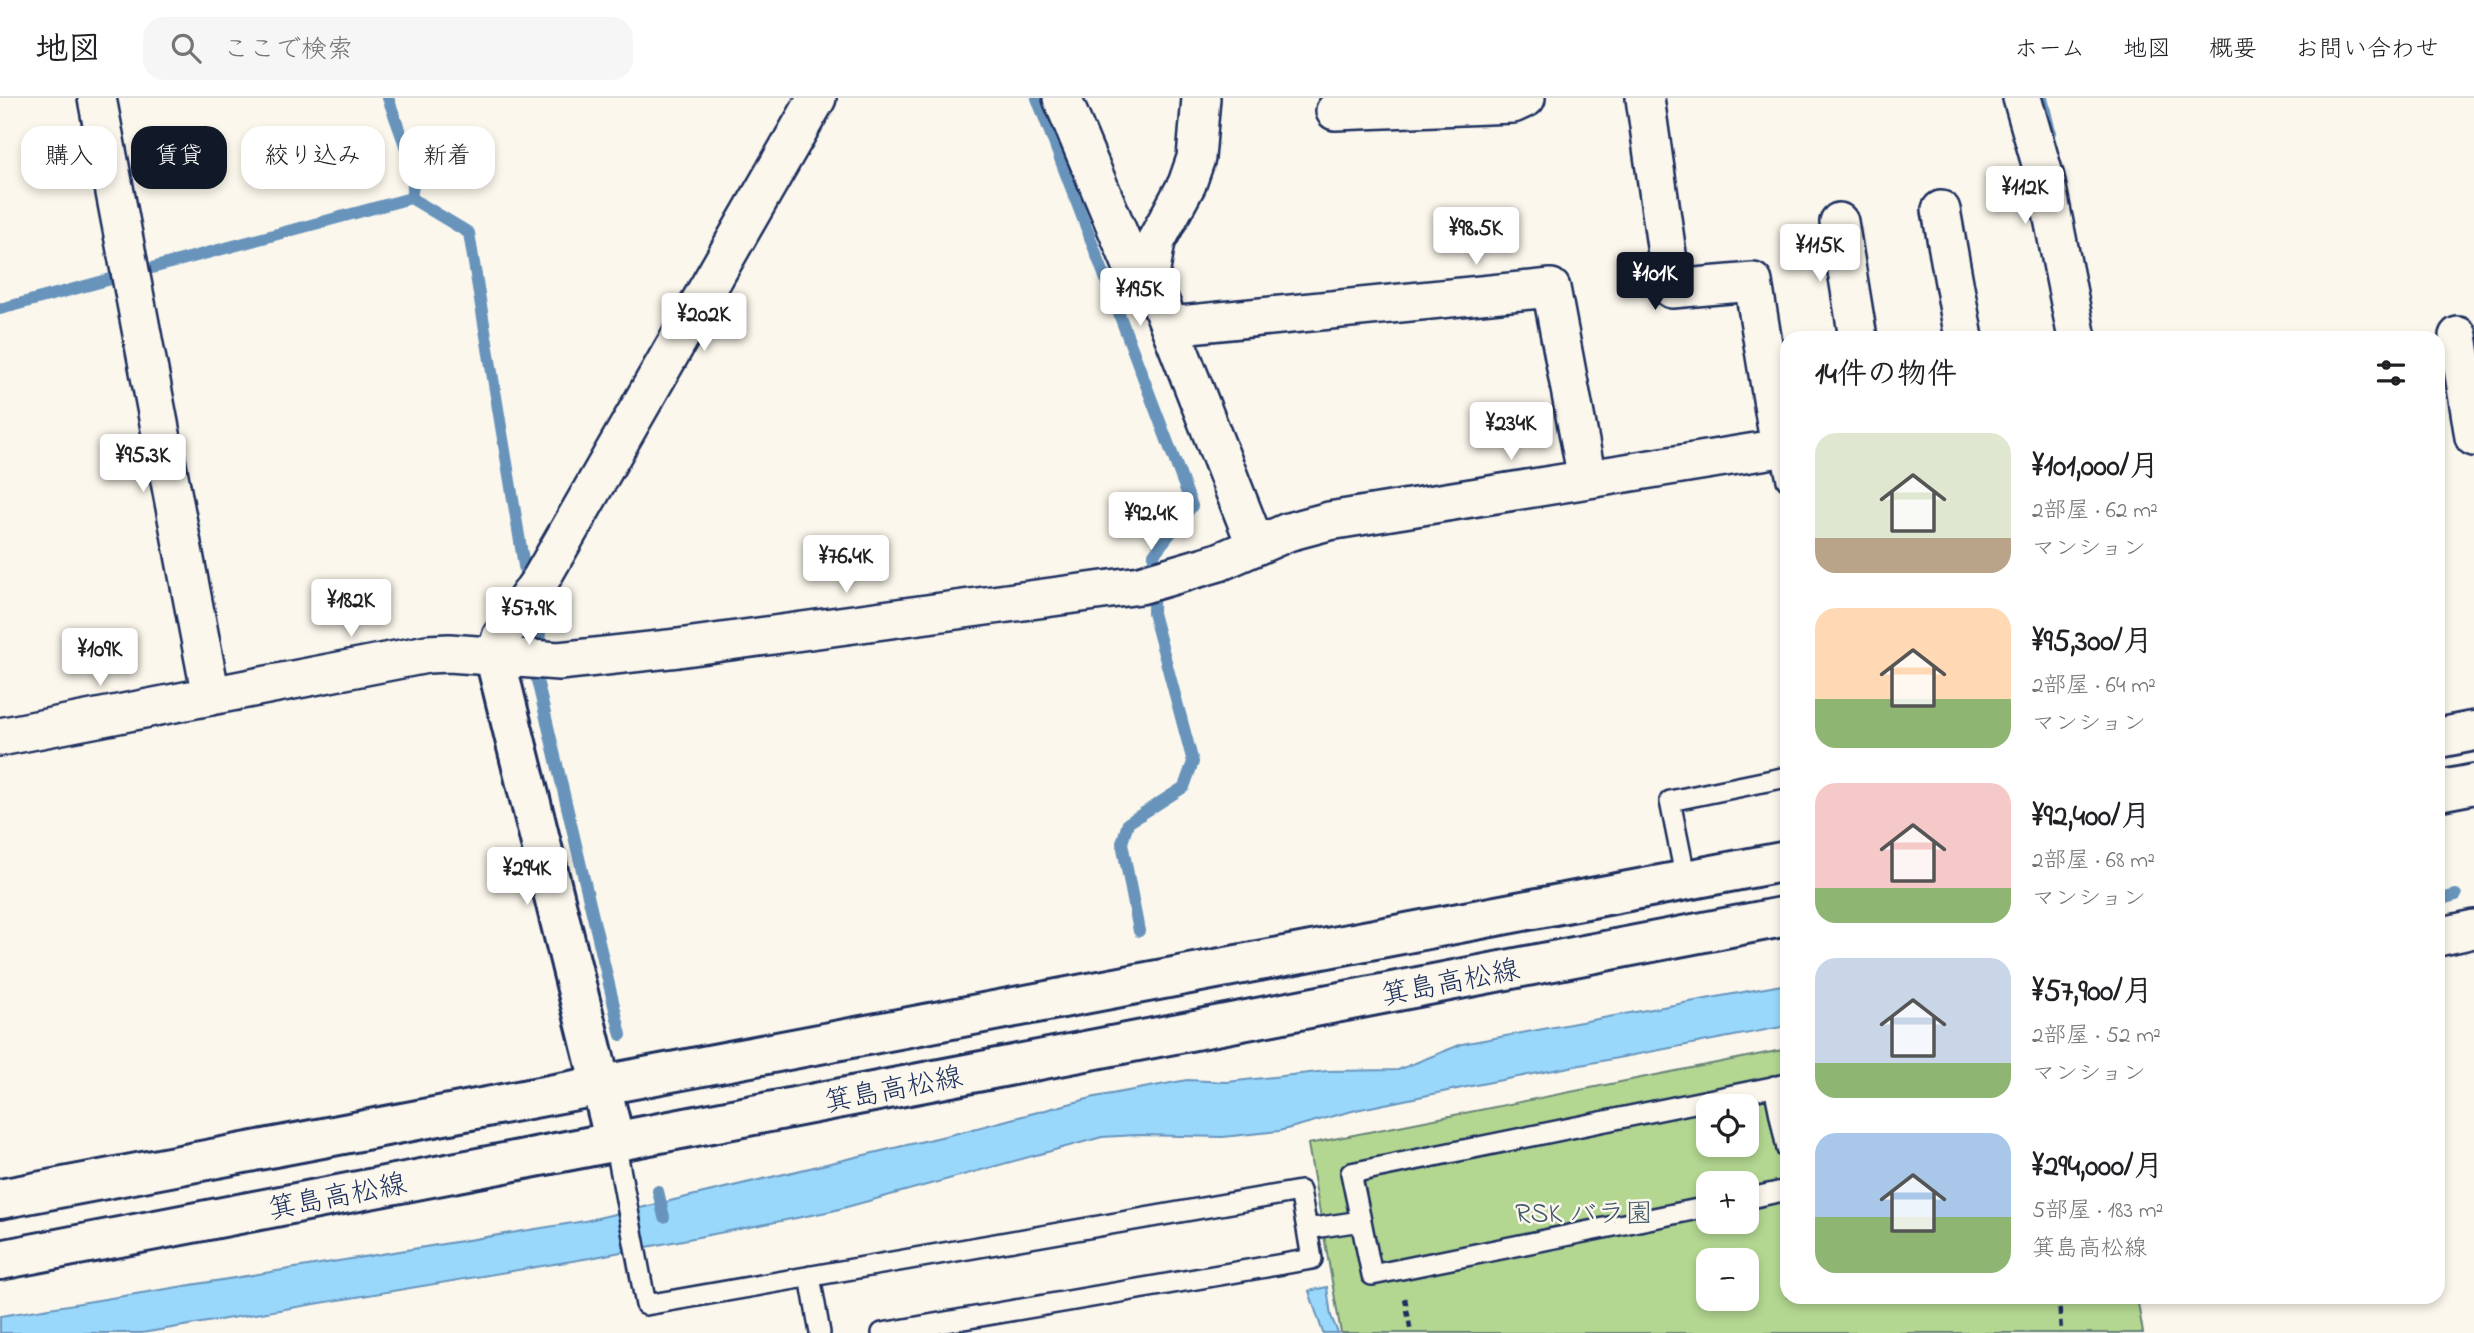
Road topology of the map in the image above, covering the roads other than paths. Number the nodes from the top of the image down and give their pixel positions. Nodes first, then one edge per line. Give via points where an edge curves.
1 (97, 98) edge
2 (817, 98) edge
3 (1062, 98) edge
4 (1201, 98) edge
5 (1526, 98) edge
6 (1645, 98) edge
7 (2022, 98) edge
8 (1335, 111) dead end
9 (1941, 210) dead end
10 (1839, 222) dead end
11 (1150, 276) junction
12 (1170, 326) junction
13 (1857, 331) edge
14 (1963, 331) edge
15 (2076, 331) edge
16 (2457, 336) edge
17 (1780, 430) edge
18 (2474, 437) edge
19 (1780, 459) edge
20 (1587, 480) junction
21 (1256, 546) junction
22 (508, 658) junction
23 (211, 696) junction
24 (2474, 731) edge
25 (0, 737) edge
26 (2445, 737) edge
27 (1780, 779) edge
28 (2474, 784) edge
29 (2445, 790) edge
30 (1780, 862) edge
31 (1686, 880) junction
32 (1780, 917) edge
33 (2474, 929) edge
34 (2445, 935) edge
35 (1780, 1085) edge
36 (602, 1086) junction
37 (615, 1142) junction
38 (1780, 1192) edge
39 (1759, 1196) edge
40 (0, 1199) edge
41 (1696, 1208) edge
42 (1361, 1220) junction
43 (1321, 1227) junction
44 (0, 1260) edge
45 (810, 1276) junction
46 (820, 1333) edge
47 (882, 1333) edge

1 - 23 street
2 - 22 street via 541,579 500,637
3 - 11 street via 1136,275
4 - 11 street via 1196,158 1156,241
5 - 8 street via 1513,104
6 - 17 street via 1672,289 1753,282
7 - 15 street via 2045,178
9 - 14 street
10 - 13 street
11 - 12 street
12 - 20 street via 1551,288
12 - 21 street
16 - 18 street
19 - 20 street
20 - 21 street via 1329,521
21 - 22 street via 1140,585 678,648 559,661
22 - 23 street via 427,654
22 - 36 main road
23 - 25 street
24 - 26 main road
27 - 31 lane via 1670,801
28 - 29 main road
30 - 31 main road, 箕島高松線
31 - 36 main road, 箕島高松線
32 - 37 main road, 箕島高松線
33 - 34 street
35 - 42 lane via 1352,1172
36 - 37 main road
36 - 40 main road, 箕島高松線
37 - 44 main road, 箕島高松線
37 - 45 lane via 646,1304
38 - 39 lane
41 - 42 lane via 1372,1275
42 - 43 lane
43 - 45 lane via 1300,1191
43 - 47 lane via 1312,1259
45 - 46 lane

